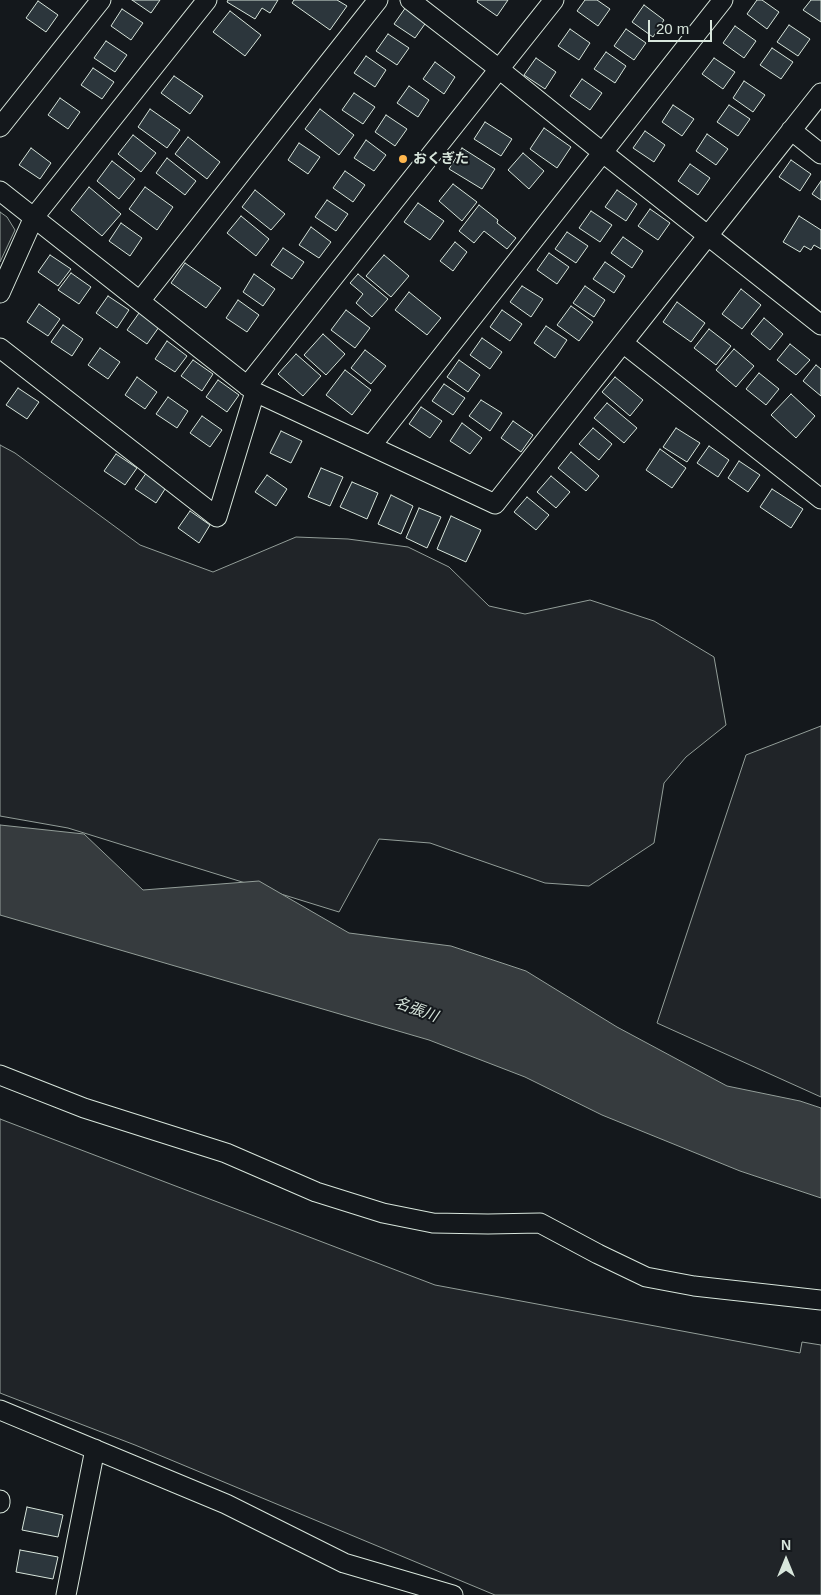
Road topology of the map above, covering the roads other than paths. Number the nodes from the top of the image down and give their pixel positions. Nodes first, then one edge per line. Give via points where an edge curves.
1 (101, 0) edge
2 (207, 0) edge
3 (378, 0) edge
4 (410, 0) edge
5 (554, 0) edge
6 (723, 0) edge
7 (499, 69) junction
8 (821, 93) edge
9 (0, 128) edge
10 (791, 130) junction
11 (602, 152) junction
12 (821, 154) edge
13 (0, 191) edge
14 (34, 217) junction
15 (708, 236) junction
16 (0, 293) edge
17 (140, 301) junction
18 (821, 325) edge
19 (623, 342) junction
20 (0, 348) edge
21 (251, 389) junction
22 (371, 446) junction
23 (821, 500) edge
24 (0, 1075) edge
25 (821, 1300) edge
26 (0, 1410) edge
27 (95, 1449) junction
28 (66, 1595) edge
29 (453, 1595) edge

1 - 9 street
2 - 14 street
3 - 17 street
4 - 7 street
5 - 7 street
6 - 11 street
7 - 11 street
7 - 21 street
8 - 10 street
10 - 12 street
10 - 15 street
11 - 15 street
11 - 22 street
13 - 14 street
14 - 16 street
14 - 17 street
15 - 18 street
15 - 19 street
17 - 21 street
19 - 22 street via 495,504
19 - 23 street
20 - 21 street via 217,517
21 - 22 street
24 - 25 street via 84,1108 226,1153 316,1192 383,1213 433,1223 540,1223 646,1277 694,1286
26 - 27 street
27 - 28 street
27 - 29 street via 226,1504 344,1563

